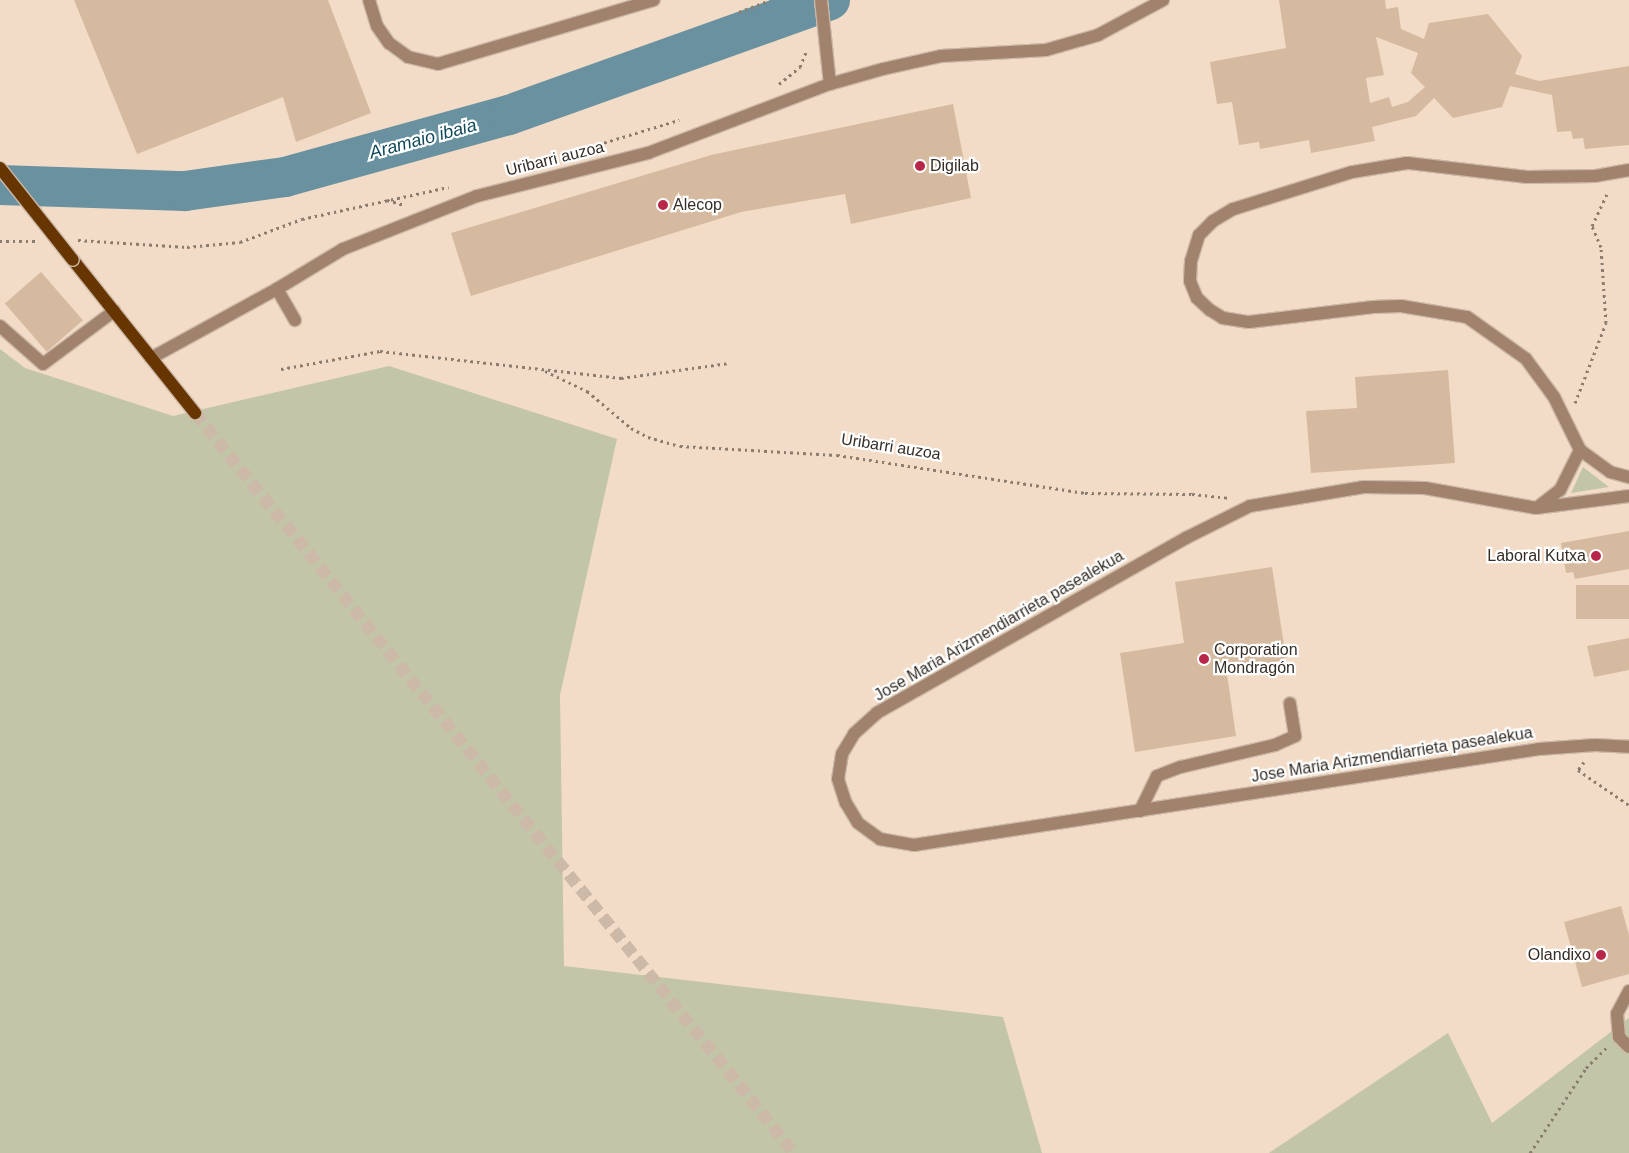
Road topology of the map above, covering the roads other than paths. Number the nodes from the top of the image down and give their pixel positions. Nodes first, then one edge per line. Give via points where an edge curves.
1 (368, 0) edge
2 (654, 0) edge
3 (821, 0) edge
4 (1163, 0) edge
5 (830, 84) junction
6 (0, 168) edge
7 (1623, 171) edge
8 (277, 290) junction
9 (114, 311) junction
10 (295, 320) dead end
11 (0, 326) edge
12 (151, 358) junction
13 (195, 413) tunnel mouth
14 (1580, 450) junction
15 (1629, 478) edge
16 (1629, 496) edge
17 (1536, 508) junction
18 (1290, 703) dead end
19 (1629, 747) edge
20 (1140, 811) junction
21 (1629, 991) edge
22 (1629, 1047) edge

1 - 2 street via 377,26 389,43 408,57 438,64
3 - 5 street
4 - 5 street, Uribarri auzoa via 1098,35 1046,50 941,56
5 - 8 street, Uribarri auzoa via 648,153 478,196 429,213 401,229 343,249
6 - 9 main road, bridge
7 - 14 street via 1595,176 1527,178 1407,163 1352,172 1233,208 1199,235 1191,261 1190,281 1198,298 1223,318 1249,322 1401,306 1467,316 1526,359 1554,397
8 - 10 street
8 - 12 street, Uribarri auzoa
9 - 11 street via 43,364
9 - 12 main road
12 - 13 main road
14 - 15 street via 1610,472
14 - 17 street via 1560,490
16 - 17 street, Jose Maria Arizmendiarrieta pasealekua
17 - 20 street, Jose Maria Arizmendiarrieta pasealekua via 1424,488 1364,487 1250,506 1186,538 877,713 854,734 842,754 838,779 846,803 858,823 880,839 914,845
18 - 20 street via 1295,736 1275,745 1181,767 1157,776
19 - 20 street, Jose Maria Arizmendiarrieta pasealekua via 1569,746
21 - 22 street via 1617,1014 1619,1037

